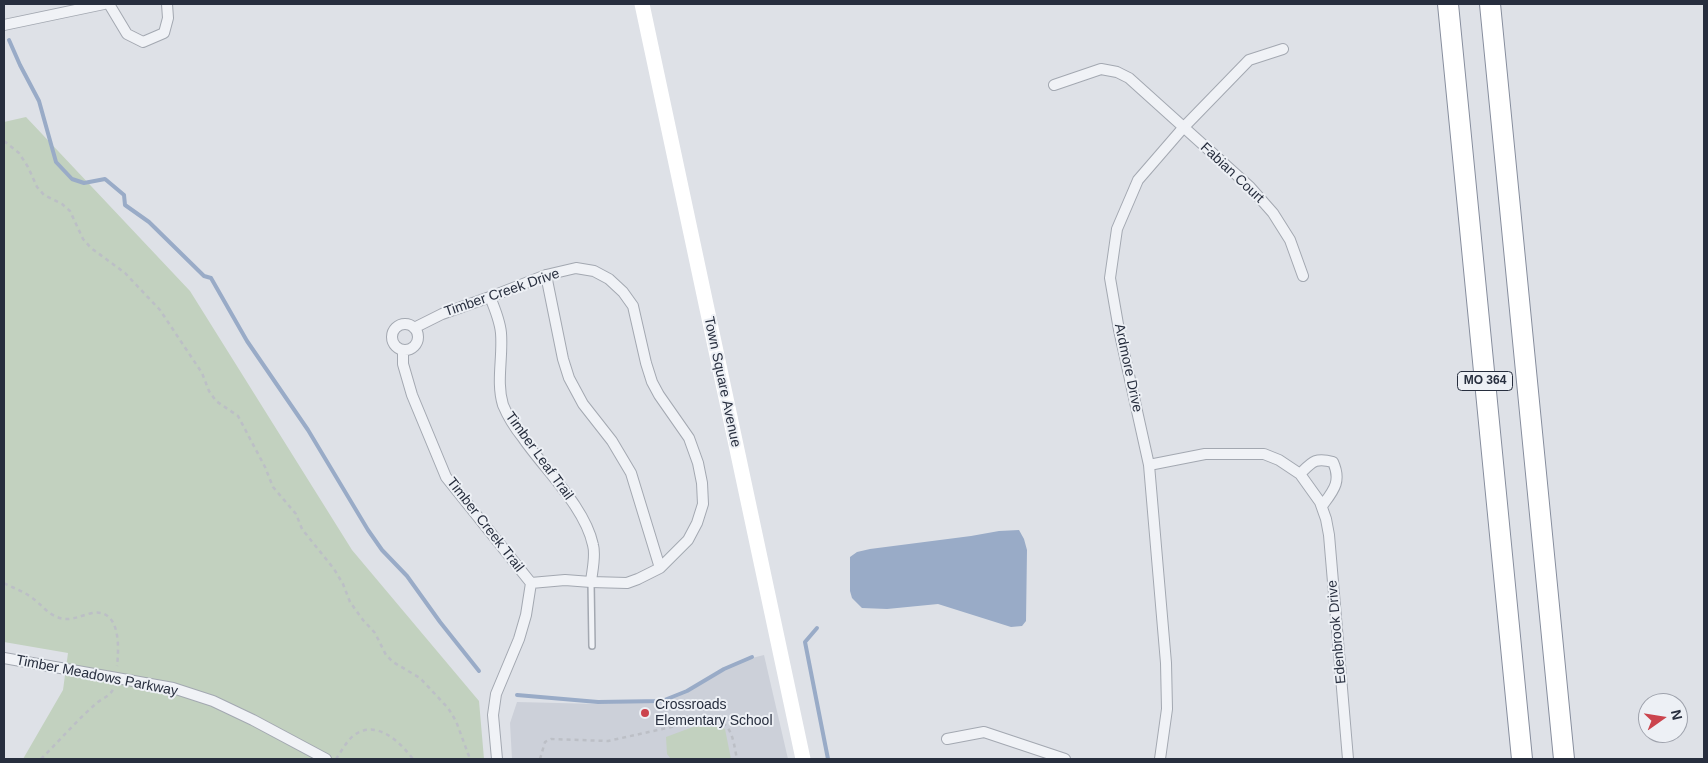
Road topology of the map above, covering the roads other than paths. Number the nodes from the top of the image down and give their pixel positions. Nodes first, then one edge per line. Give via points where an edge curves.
1 (104, 4) edge
2 (109, 4) edge
3 (167, 4) edge
4 (642, 4) edge
5 (1448, 4) edge
6 (1490, 4) edge
7 (4, 25) edge
8 (1283, 49) dead end
9 (1054, 85) dead end
10 (1183, 128) junction
11 (546, 275) junction
12 (1303, 276) dead end
13 (490, 297) junction
14 (414, 328) junction
15 (403, 350) junction
16 (1149, 465) junction
17 (1300, 474) junction
18 (1322, 506) junction
19 (660, 568) junction
20 (591, 582) junction
21 (531, 583) junction
22 (592, 646) dead end
23 (4, 658) edge
24 (947, 740) dead end
25 (326, 759) edge
26 (497, 759) edge
27 (803, 759) edge
28 (1065, 759) edge
29 (1160, 759) edge
30 (1348, 759) edge
31 (1522, 759) edge
32 (1564, 759) edge

1 - 7 street
2 - 3 street via 127,34 143,42 164,33
4 - 27 main road, Town Square Avenue
5 - 31 highway, MO 364
6 - 32 highway, MO 364
8 - 10 street, Ardmore Drive via 1249,60
9 - 10 street, Fabian Court via 1101,69 1117,72 1129,78
10 - 12 street, Fabian Court via 1250,187 1273,213 1290,240
10 - 16 street, Ardmore Drive via 1138,180 1117,229 1110,278 1118,330
11 - 13 street, Timber Creek Drive
11 - 19 street via 569,378 631,473
11 - 19 street, Timber Creek Drive via 576,268 594,271 624,292 633,306 652,382 688,438 698,463 703,504 697,523 688,540
13 - 14 street, Timber Creek Drive
13 - 20 street, Timber Leaf Trail via 501,332 500,389 504,406 516,428 580,512 589,530 594,547
14 - 15 street via 418,333 417,342 412,349
14 - 15 street, Timber Creek Trail via 404,324 393,330 393,343
15 - 21 street, Timber Creek Trail via 403,364 412,395 446,477
16 - 17 street, Edenbrook Drive via 1205,454 1264,454
16 - 29 street, Ardmore Drive via 1166,663 1167,709
17 - 18 street, Edenbrook Drive
17 - 18 street via 1312,462 1322,459 1333,462 1337,481
18 - 30 street, Edenbrook Drive via 1329,535
19 - 20 street, Timber Creek Drive via 627,583
20 - 21 street, Timber Creek Drive
20 - 22 lane
21 - 26 street, Timber Creek Trail via 519,639 496,694 493,715
23 - 25 street, Timber Meadows Parkway via 173,688 213,701
24 - 28 street via 984,732

